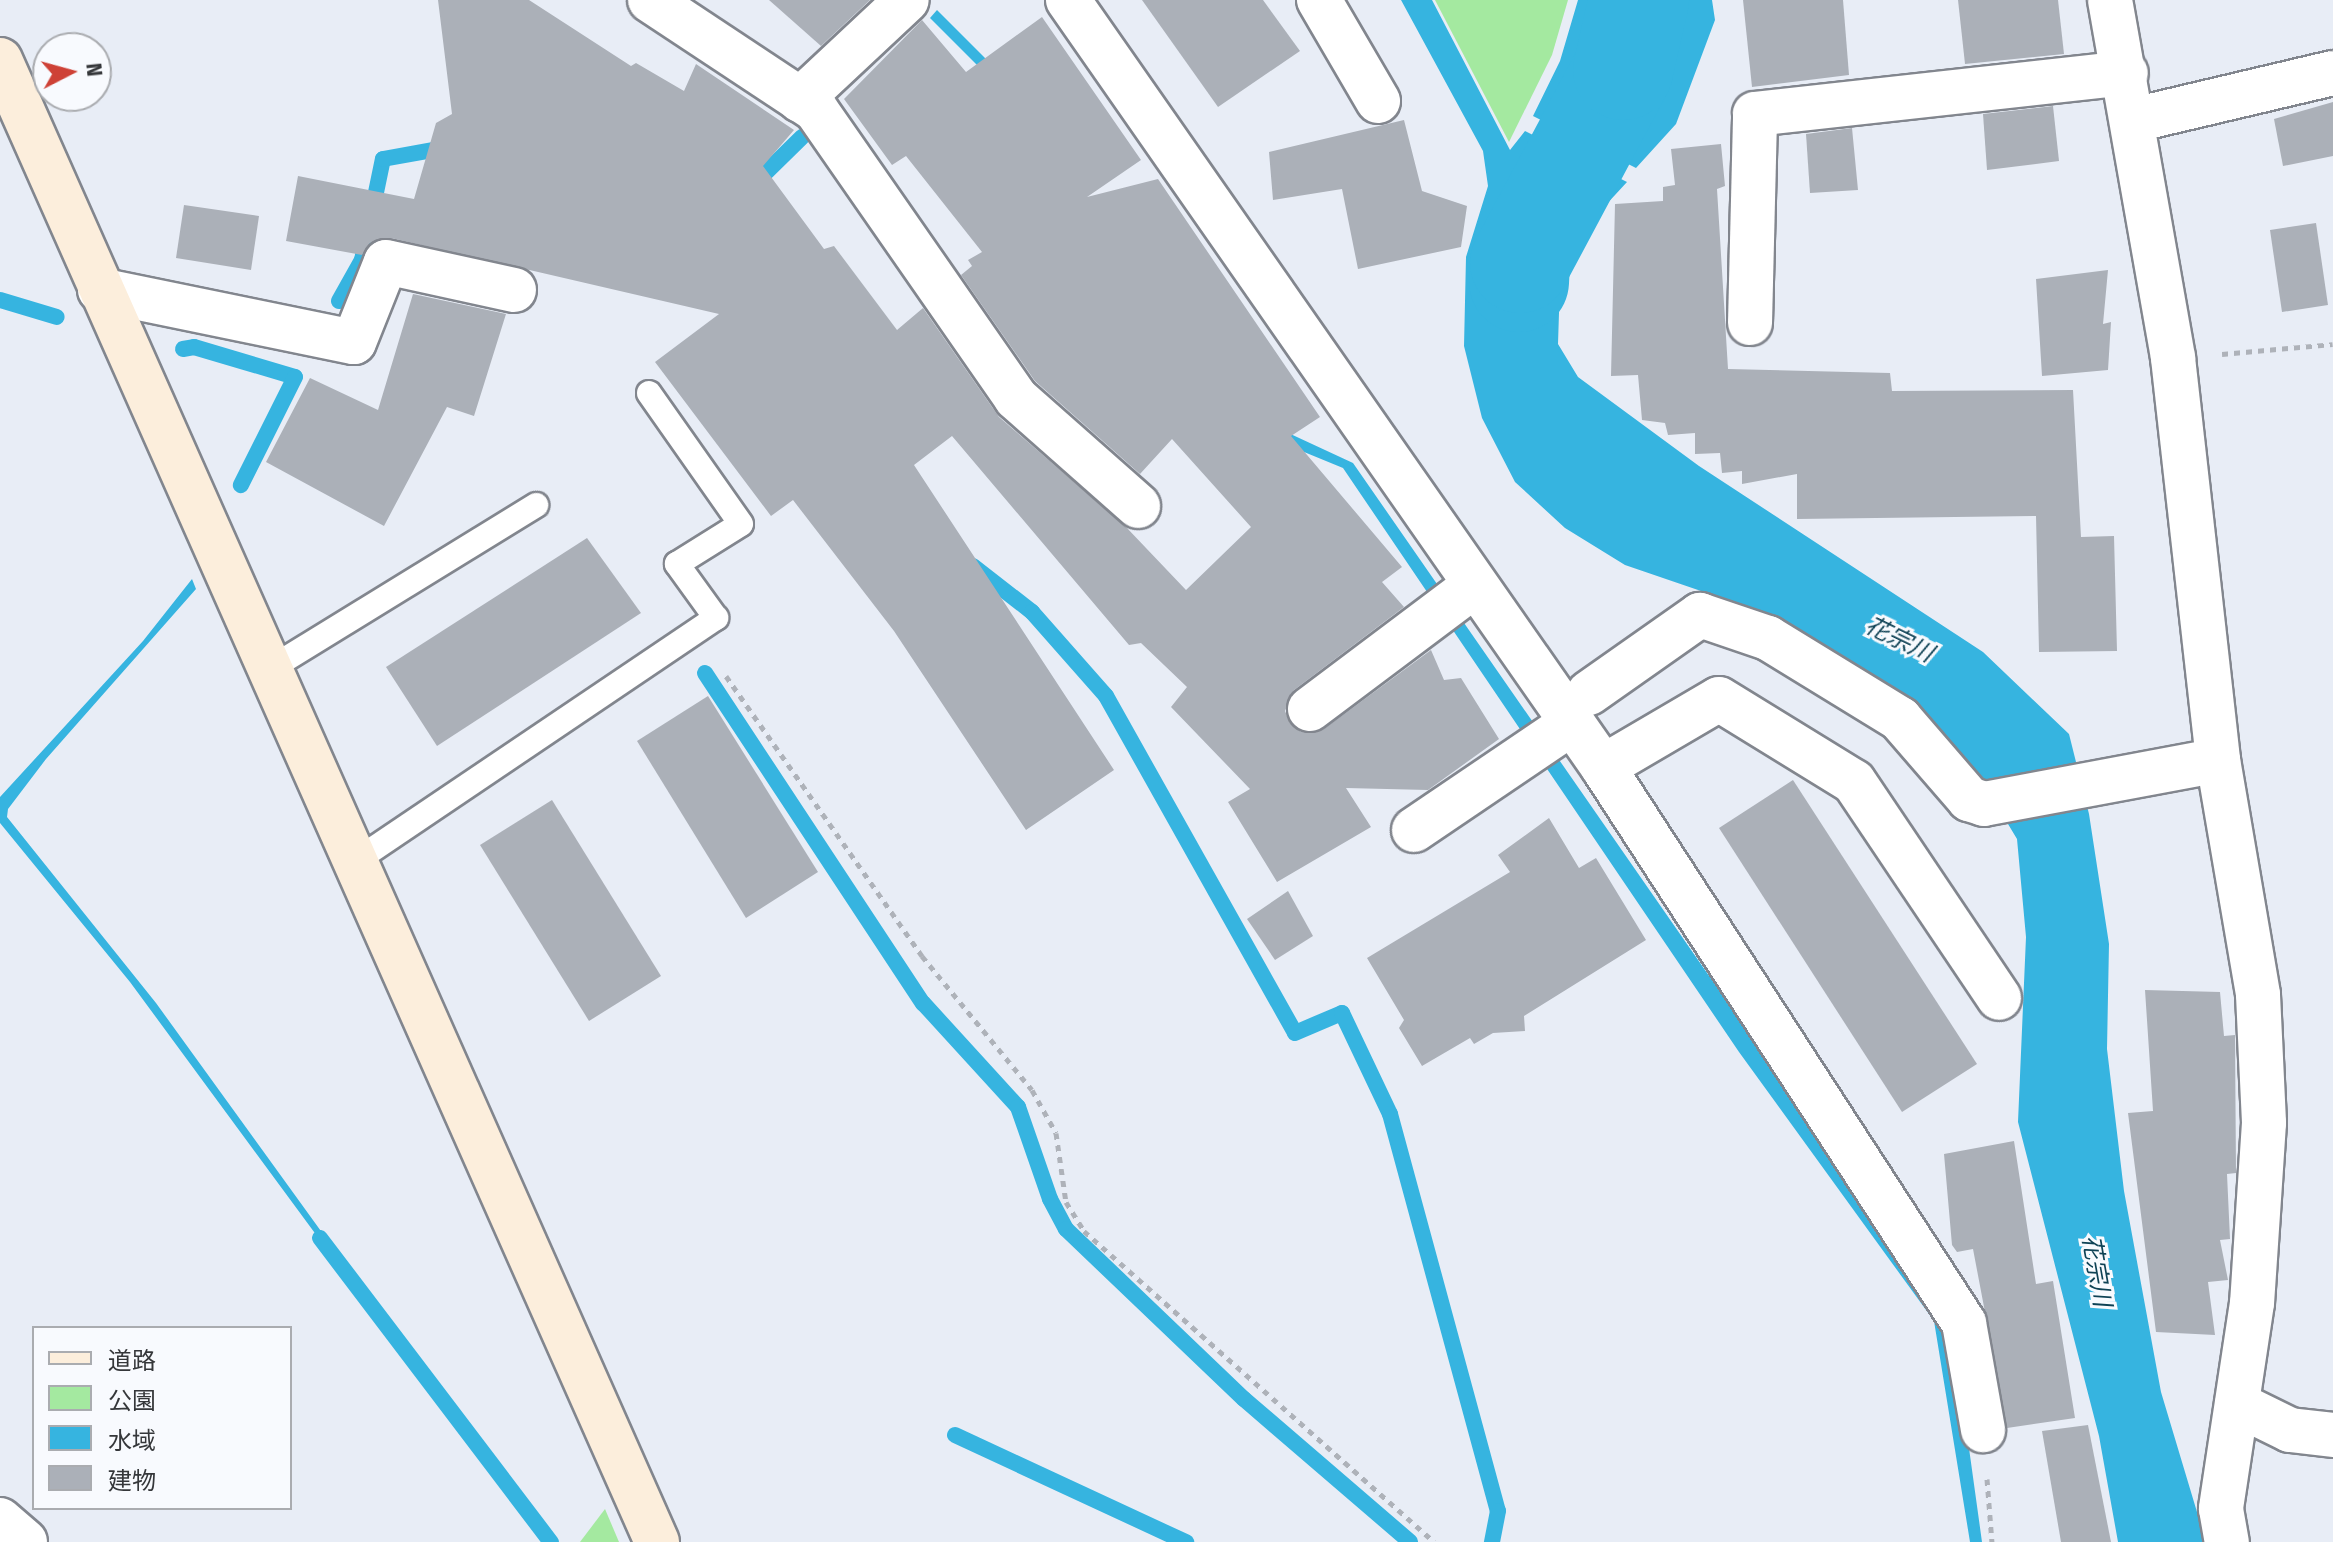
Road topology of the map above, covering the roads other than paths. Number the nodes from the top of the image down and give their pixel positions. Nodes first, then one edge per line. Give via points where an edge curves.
1 (650, 0) edge
2 (907, 0) edge
3 (1068, 0) edge
4 (1319, 0) edge
5 (2110, 0) edge
6 (0, 60) edge
7 (2126, 73) junction
8 (2333, 73) edge
9 (800, 100) junction
10 (1378, 101) dead end
11 (2134, 120) junction
12 (100, 290) junction
13 (514, 290) dead end
14 (1750, 323) dead end
15 (649, 393) dead end
16 (536, 505) dead end
17 (1138, 506) dead end
18 (1474, 586) junction
19 (268, 670) junction
20 (1581, 708) junction
21 (1310, 709) dead end
22 (2218, 760) junction
23 (1603, 767) junction
24 (1414, 830) dead end
25 (354, 862) junction
26 (1999, 998) dead end
27 (2237, 1404) junction
28 (1983, 1430) road end
29 (2333, 1435) edge
30 (0, 1520) edge
31 (25, 1542) edge
32 (657, 1542) edge
33 (2227, 1542) edge

1 - 9 street
2 - 9 street
3 - 18 street
4 - 10 street
5 - 7 street
6 - 12 street
7 - 11 street
7 - 14 street via 1755,114
8 - 11 street
9 - 17 street via 816,110 1016,398
11 - 22 street via 2173,358
12 - 13 street via 354,342 386,262
12 - 19 street
15 - 25 lane via 741,524 677,564 716,618
16 - 19 lane
18 - 20 street
18 - 21 street
19 - 25 street
20 - 22 street via 1700,615 1768,638 1900,719 1969,799 1984,804
20 - 23 street
20 - 24 street
22 - 27 street via 2258,995 2264,1123 2252,1303
23 - 26 street via 1719,699 1854,782
23 - 28 street via 1964,1323
25 - 32 street
27 - 29 street via 2290,1430
27 - 33 street via 2221,1509
30 - 31 street

